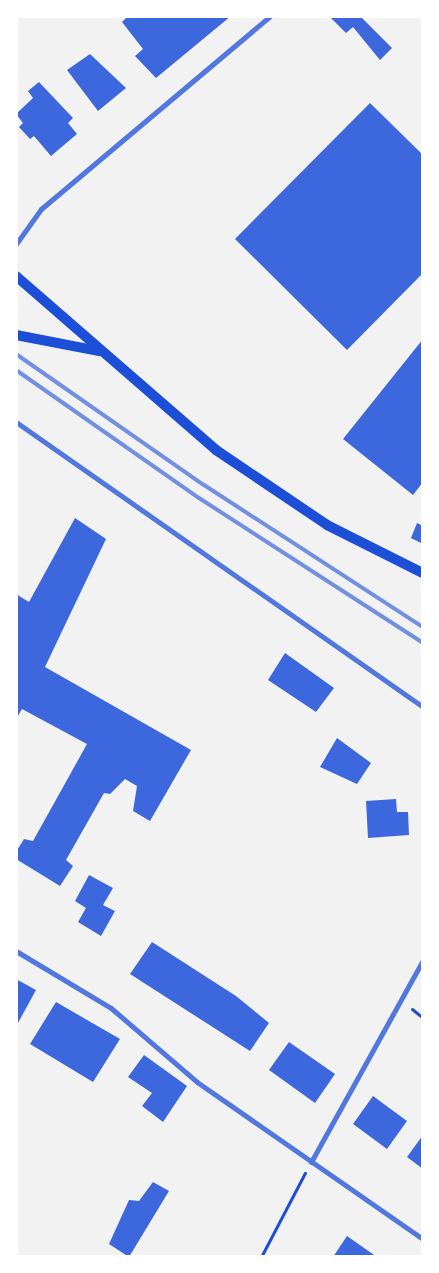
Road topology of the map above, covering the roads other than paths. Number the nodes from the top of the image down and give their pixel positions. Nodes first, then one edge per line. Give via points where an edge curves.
1 (270, 16) edge
2 (16, 244) edge
3 (16, 276) edge
4 (16, 335) edge
5 (100, 351) junction
6 (16, 422) edge
7 (423, 573) edge
8 (423, 707) edge
9 (16, 951) edge
10 (423, 960) edge
11 (311, 1162) junction
12 (423, 1238) edge

1 - 2 street via 41,209
3 - 5 main road
4 - 5 main road
5 - 7 main road via 216,450 258,480 328,525
6 - 8 street
9 - 11 street via 111,1008 197,1082
10 - 11 street
11 - 12 street

